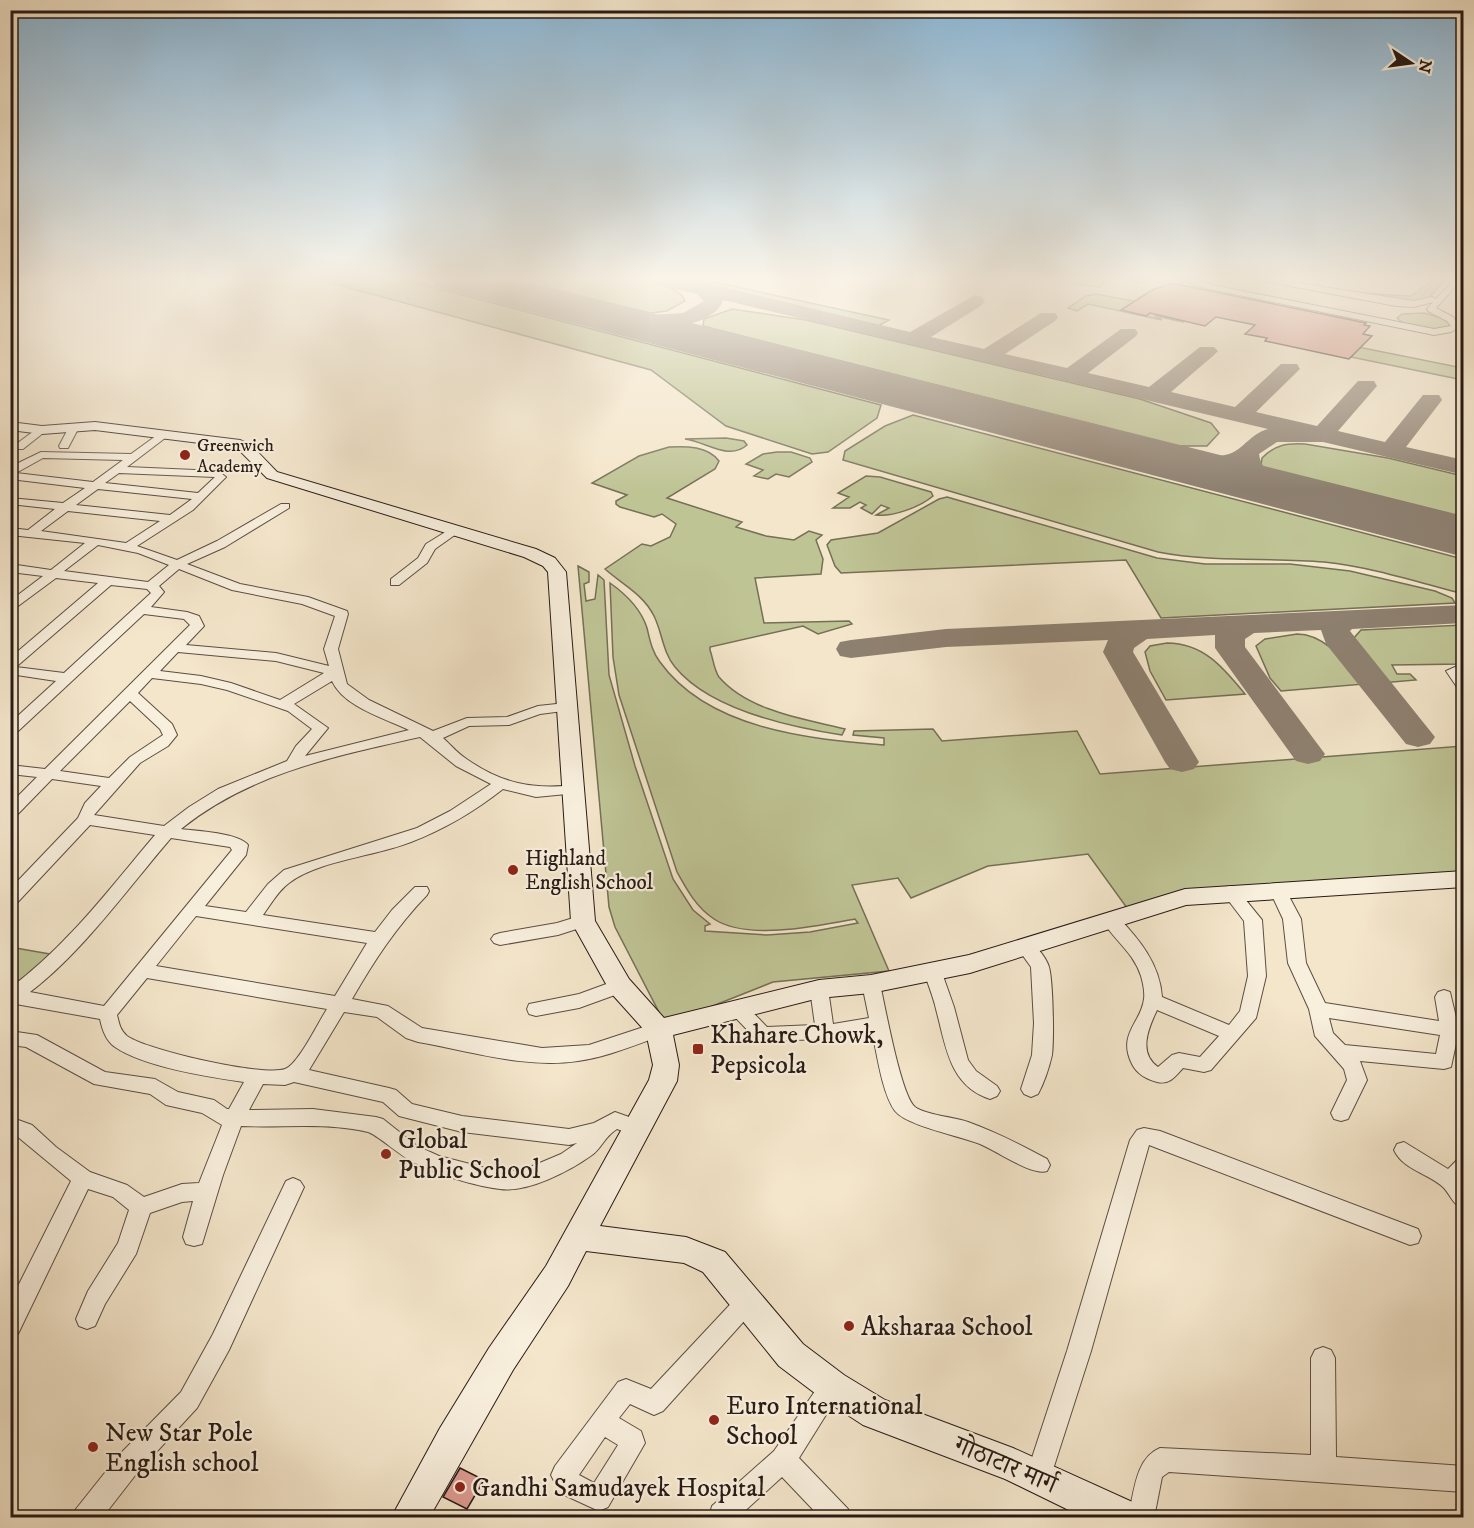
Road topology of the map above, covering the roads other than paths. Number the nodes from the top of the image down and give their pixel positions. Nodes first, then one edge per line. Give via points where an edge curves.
1 (10, 426) edge
2 (73, 429) junction
3 (42, 430) junction
4 (164, 435) junction
5 (64, 446) dead end
6 (19, 447) dead end
7 (131, 457) junction
8 (116, 470) junction
9 (10, 474) edge
10 (92, 486) junction
11 (202, 497) junction
12 (10, 501) edge
13 (285, 506) dead end
14 (64, 507) junction
15 (174, 519) junction
16 (455, 530) junction
17 (10, 531) edge
18 (29, 534) junction
19 (94, 542) junction
20 (127, 547) junction
21 (178, 564) junction
22 (10, 568) edge
23 (53, 574) junction
24 (108, 581) junction
25 (395, 582) dead end
26 (151, 586) junction
27 (10, 608) edge
28 (142, 610) junction
29 (176, 648) junction
30 (10, 665) edge
31 (1464, 667) edge
32 (10, 670) edge
33 (336, 672) junction
34 (150, 674) junction
35 (68, 678) junction
36 (1464, 687) edge
37 (131, 694) junction
38 (282, 705) junction
39 (566, 707) junction
40 (10, 731) edge
41 (427, 735) junction
42 (293, 765) junction
43 (10, 769) edge
44 (50, 774) junction
45 (113, 783) junction
46 (501, 783) junction
47 (572, 790) junction
48 (10, 813) edge
49 (86, 819) junction
50 (167, 832) junction
51 (1464, 879) edge
52 (1277, 890) junction
53 (421, 891) dead end
54 (1230, 892) junction
55 (10, 900) edge
56 (194, 910) junction
57 (251, 918) junction
58 (1111, 920) junction
59 (583, 921) junction
60 (379, 939) junction
61 (500, 939) dead end
62 (1025, 946) junction
63 (145, 971) junction
64 (933, 973) junction
65 (871, 984) junction
66 (620, 986) junction
67 (819, 989) junction
68 (11, 996) edge
69 (1444, 998) dead end
70 (1153, 1001) junction
71 (339, 1005) junction
72 (536, 1009) dead end
73 (1318, 1009) junction
74 (738, 1011) junction
75 (108, 1014) junction
76 (880, 1023) junction
77 (659, 1029) junction
78 (1450, 1030) junction
79 (825, 1032) junction
80 (1232, 1034) junction
81 (10, 1038) edge
82 (1340, 1052) junction
83 (294, 1074) junction
84 (257, 1078) junction
85 (1031, 1089) dead end
86 (990, 1091) dead end
87 (1341, 1113) dead end
88 (233, 1119) junction
89 (10, 1125) edge
90 (636, 1128) junction
91 (599, 1130) junction
92 (1404, 1150) dead end
93 (1041, 1165) dead end
94 (1457, 1174) edge
95 (83, 1178) junction
96 (293, 1187) dead end
97 (206, 1192) junction
98 (1464, 1200) edge
99 (141, 1207) junction
100 (578, 1236) junction
101 (1410, 1236) dead end
102 (194, 1237) dead end
103 (747, 1302) junction
104 (87, 1319) dead end
105 (10, 1327) edge
106 (1323, 1358) dead end
107 (832, 1386) junction
108 (602, 1421) dead end
109 (783, 1460) junction
110 (1324, 1467) junction
111 (1040, 1476) junction
112 (1464, 1479) edge
113 (1111, 1514) edge
114 (721, 1515) dead end
115 (834, 1516) edge
116 (85, 1518) edge
117 (409, 1518) edge
118 (1141, 1518) edge

1 - 3 main road
2 - 3 main road
2 - 4 main road via 95,426
2 - 5 street
3 - 6 street
4 - 7 street
4 - 16 main road via 246,447 258,465 272,475
7 - 8 street
7 - 9 street via 42,455
8 - 10 street
8 - 11 street via 218,474 220,480
9 - 10 street
10 - 11 street
10 - 14 street
11 - 15 street
12 - 14 street
13 - 21 street
14 - 15 street
14 - 18 street
15 - 20 street
16 - 25 street via 430,547 423,560
16 - 39 main road via 536,555 555,568 563,628
17 - 18 street
18 - 19 street
19 - 20 street
19 - 23 street
20 - 21 street
21 - 26 street
21 - 33 street via 236,587 277,593 342,614 331,649
22 - 23 street
23 - 24 street
23 - 27 street
24 - 26 street
24 - 30 street
26 - 28 street via 158,592
28 - 29 street via 194,619 197,626
28 - 35 street
29 - 33 street via 276,657
29 - 34 street
31 - 36 street via 1453,671
32 - 35 street
33 - 38 street
33 - 41 street via 342,687 368,707
34 - 37 street
34 - 38 street via 218,683
35 - 40 street
37 - 44 street
37 - 45 street via 167,727 170,735 135,760
38 - 42 street via 293,708 321,728 301,749
39 - 41 street via 538,710 509,721 467,722
39 - 47 main road
41 - 42 street
41 - 46 street via 461,763
42 - 50 street via 228,789 187,814
43 - 44 street
44 - 45 street
44 - 48 street
45 - 49 street via 91,806
46 - 47 street via 515,791
46 - 57 street via 477,804 448,821 283,878
47 - 59 main road
49 - 50 street
49 - 55 street
50 - 56 street via 240,845 240,851
50 - 68 street via 66,949 43,973
51 - 52 main road
52 - 54 main road
52 - 73 street via 1292,919 1297,963
53 - 60 street
54 - 58 main road via 1185,897
54 - 80 street via 1253,920 1257,976 1249,1012
56 - 57 street
56 - 63 street
57 - 60 street
58 - 62 main road
58 - 70 street via 1134,945 1150,972
59 - 61 street
59 - 66 main road
60 - 71 street
62 - 64 main road
62 - 85 street via 1040,966 1043,1023 1042,1055
63 - 71 street
63 - 75 street
64 - 65 main road
64 - 86 street via 958,1063 970,1078
65 - 67 main road
65 - 76 street
66 - 72 street via 597,998
66 - 77 main road
67 - 74 main road
67 - 79 street
68 - 75 street
69 - 78 street
70 - 80 street
70 - 80 street via 1140,1025 1136,1055 1140,1064 1154,1074 1165,1075 1179,1060 1204,1065
71 - 77 street via 381,1011 418,1035 556,1056 579,1054
71 - 83 street
73 - 78 street
73 - 82 street via 1324,1036
74 - 77 main road
74 - 79 street via 763,1034
75 - 84 street via 110,1028 121,1041 139,1051
76 - 79 street
76 - 93 street via 891,1073 902,1104 910,1113 962,1128
77 - 90 main road via 666,1065 663,1081
78 - 82 street via 1444,1062
81 - 88 street via 30,1040 101,1079 155,1087 173,1099 207,1106
82 - 87 street via 1352,1065 1357,1080
83 - 84 street
83 - 91 street via 389,1096 406,1110 462,1124 569,1137
84 - 88 street
88 - 91 street via 313,1117 376,1125 410,1152 501,1181 525,1179 568,1160 588,1146
88 - 97 street
89 - 95 street via 26,1131
90 - 91 street via 615,1120
90 - 100 main road
92 - 94 street via 1413,1159
94 - 98 street
95 - 99 street via 120,1191
95 - 105 street
96 - 116 street via 221,1342 189,1400 128,1464
97 - 99 street via 182,1193
97 - 102 street
99 - 104 street via 128,1247
100 - 103 main road, गोठाटार मार्ग via 704,1255
100 - 117 main road via 558,1276 501,1359
101 - 111 street via 1144,1136 1123,1194 1076,1369
103 - 107 main road, गोठाटार मार्ग via 791,1355
103 - 108 street via 654,1403 626,1390
106 - 110 street
107 - 109 street
107 - 111 main road, गोठाटार मार्ग via 875,1413
109 - 114 street
109 - 115 street
110 - 112 street
110 - 118 street via 1160,1460 1150,1472
111 - 113 main road, गोठाटार मार्ग

